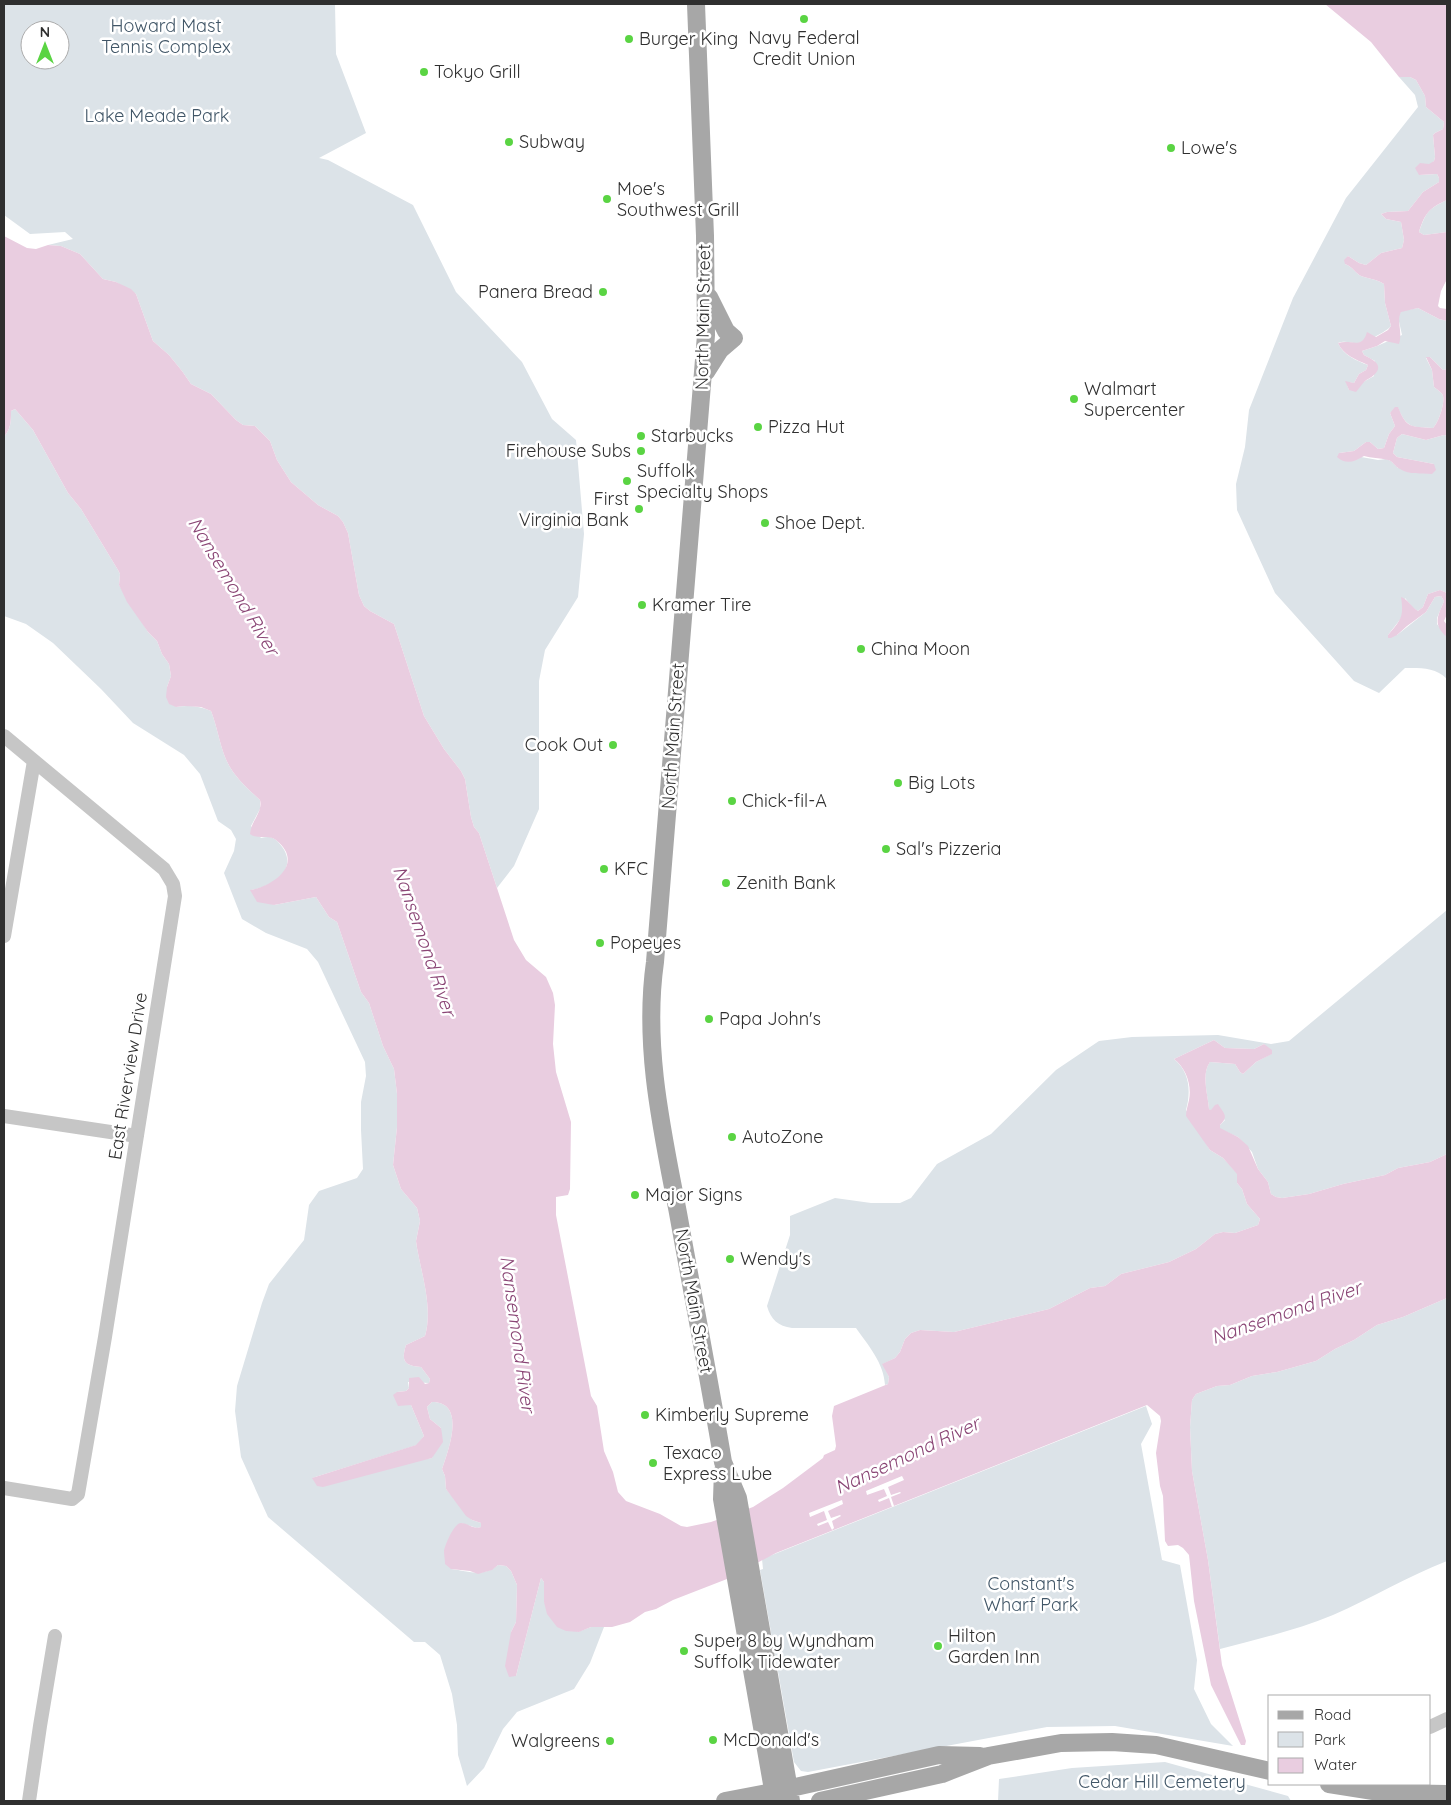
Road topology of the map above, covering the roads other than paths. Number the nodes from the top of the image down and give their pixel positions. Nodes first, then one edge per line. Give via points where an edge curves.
1 (696, 4) edge
2 (706, 292) junction
3 (702, 384) junction
4 (4, 736) edge
5 (34, 760) junction
6 (4, 936) edge
7 (4, 1116) edge
8 (137, 1136) junction
9 (4, 1488) edge
10 (55, 1636) dead end
11 (1447, 1720) edge
12 (1431, 1727) edge
13 (988, 1756) junction
14 (1268, 1771) edge
15 (1335, 1785) edge
16 (1447, 1794) edge
17 (782, 1796) edge
18 (29, 1801) edge
19 (725, 1801) edge
20 (820, 1801) edge

1 - 2 main road, North Main Street
2 - 3 main road, North Main Street
2 - 3 main road via 726,331 734,338 707,368
3 - 17 main road, North Main Street via 650,1024 654,1076
4 - 5 street, East Riverview Drive
5 - 6 street
5 - 8 street, East Riverview Drive via 164,869 173,884 175,904
7 - 8 street
8 - 9 street, East Riverview Drive via 77,1496 72,1499
10 - 18 street
11 - 12 street
13 - 14 main road via 1061,1743 1112,1742 1184,1750
13 - 17 main road via 939,1755
13 - 20 main road via 942,1774
15 - 16 main road via 1386,1793
17 - 19 main road

